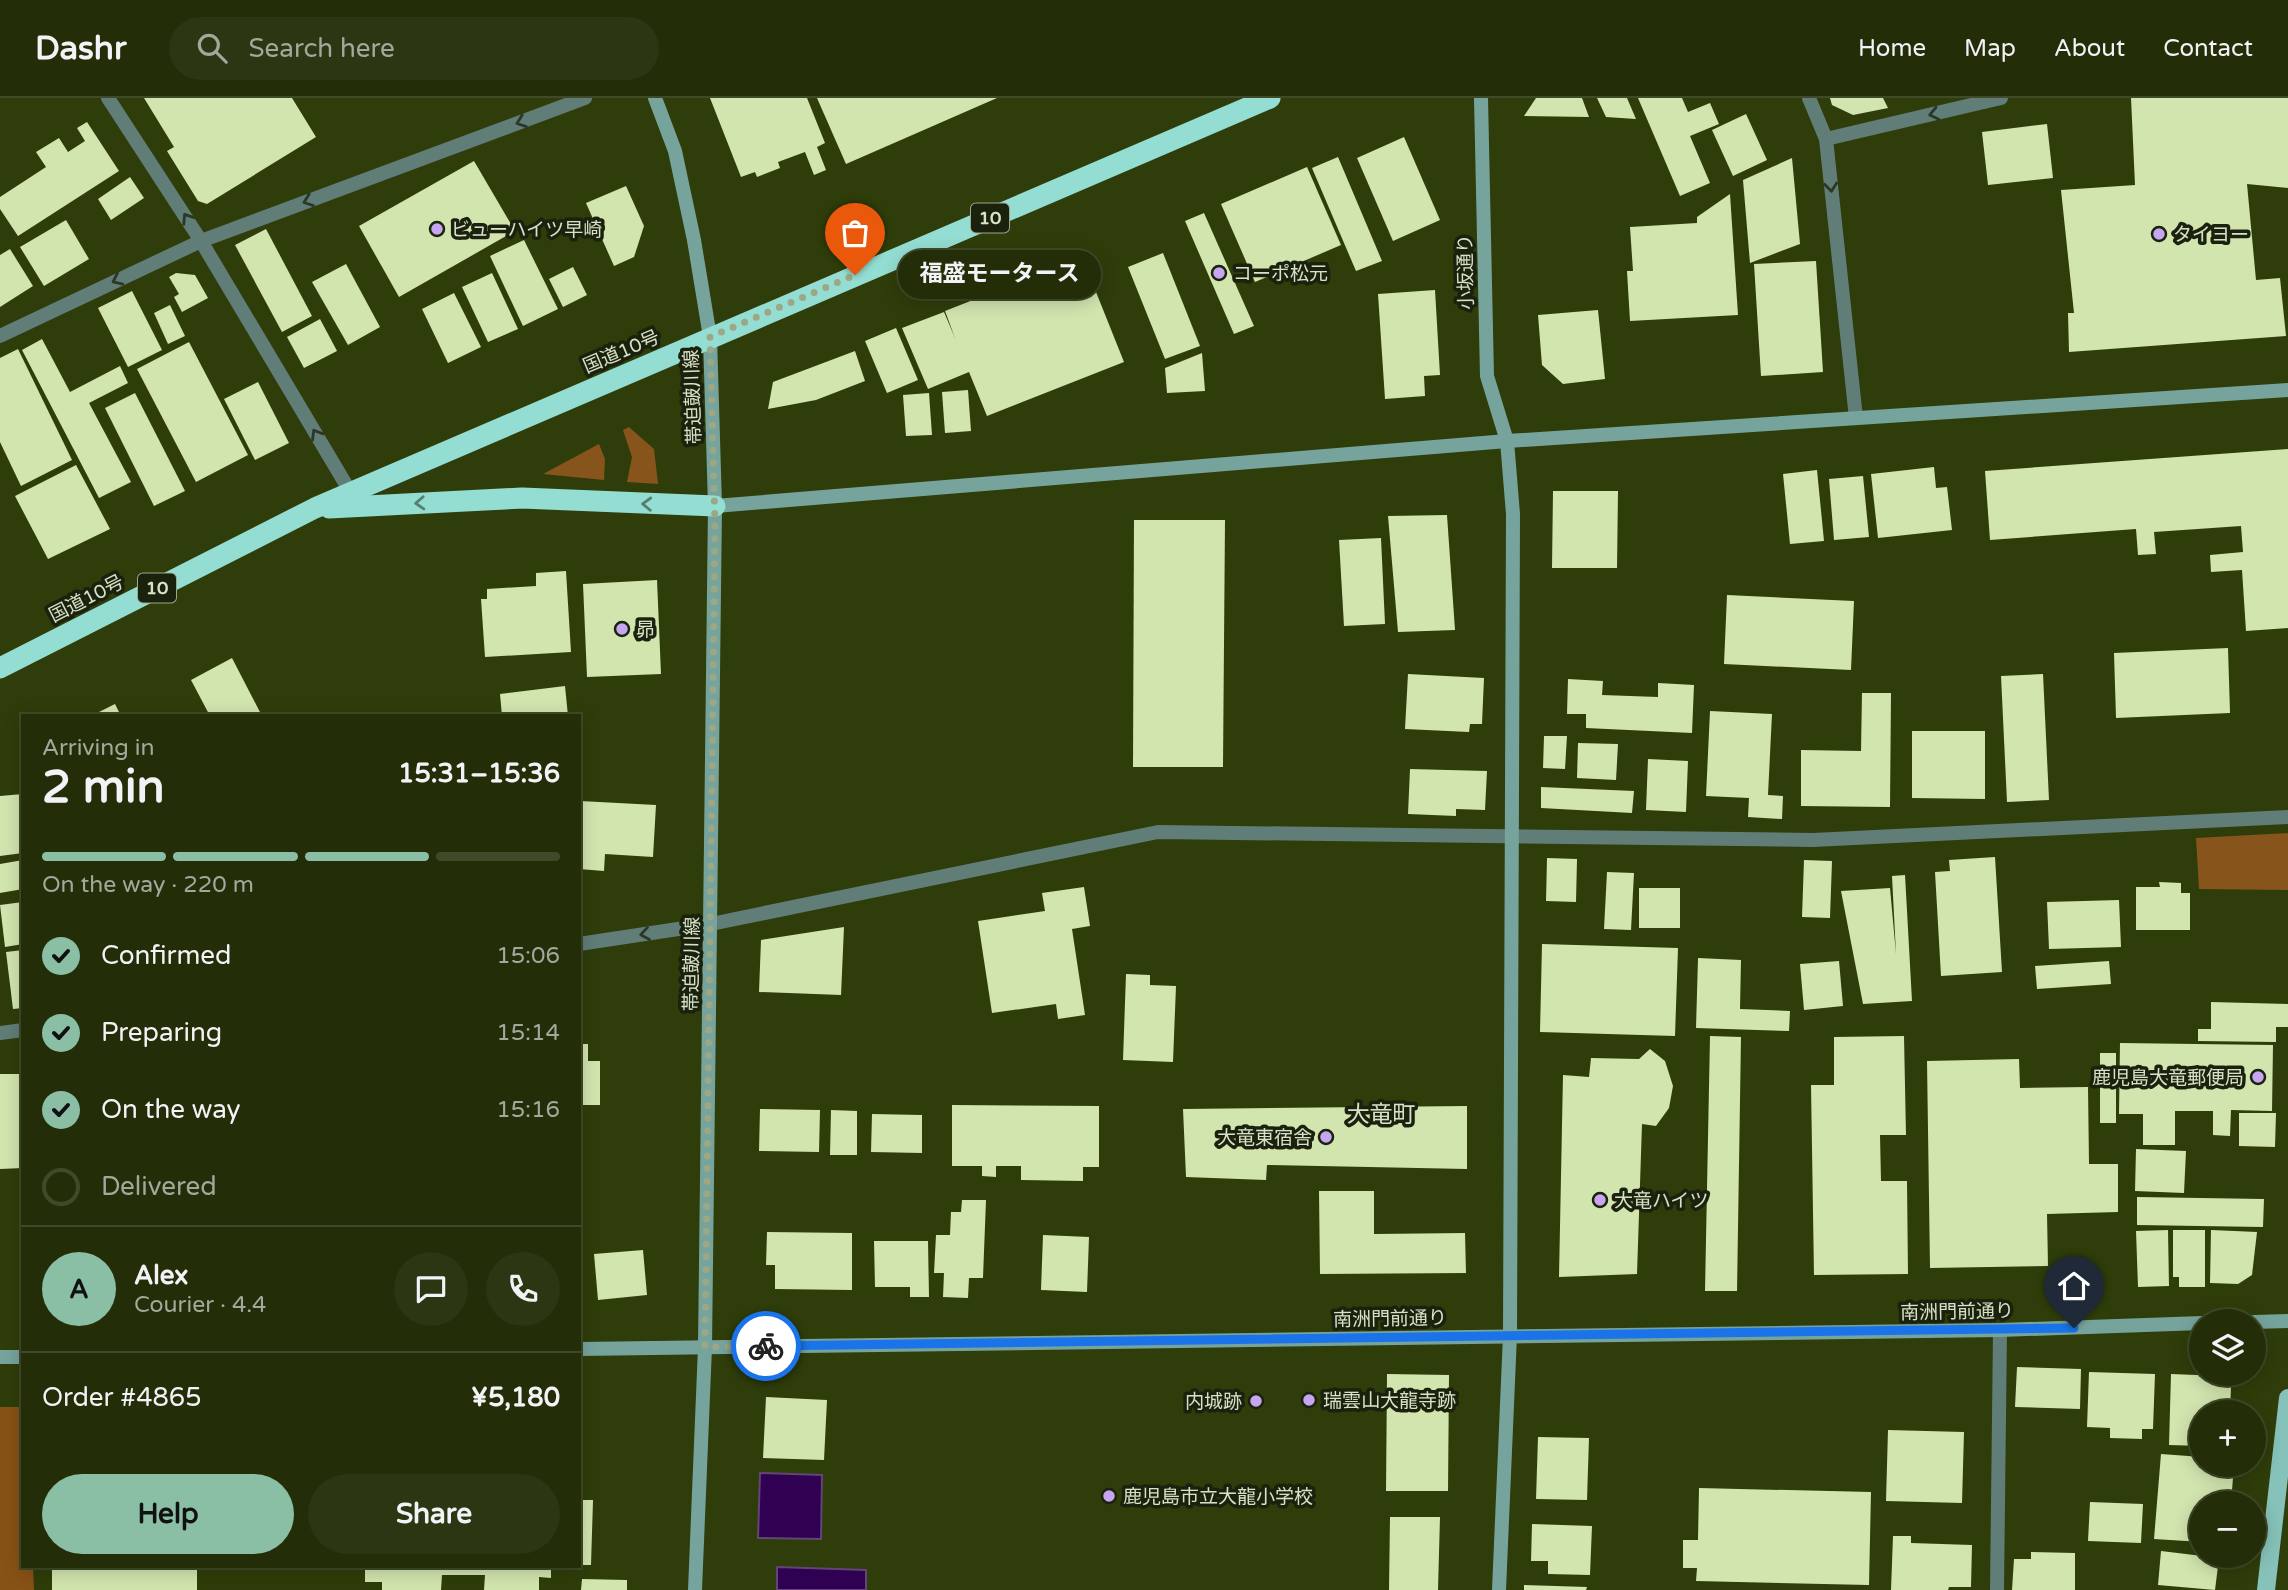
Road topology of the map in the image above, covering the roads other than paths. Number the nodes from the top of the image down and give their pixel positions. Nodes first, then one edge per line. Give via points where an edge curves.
1 (108, 98) edge
2 (585, 98) edge
3 (655, 98) edge
4 (1270, 98) edge
5 (1481, 98) edge
6 (1809, 98) edge
7 (2001, 98) edge
8 (1826, 139) junction
9 (201, 241) junction
10 (0, 336) edge
11 (710, 337) junction
12 (2288, 390) edge
13 (1856, 418) junction
14 (1507, 441) junction
15 (351, 493) junction
16 (715, 506) junction
17 (315, 509) junction
18 (0, 668) edge
19 (2288, 817) edge
20 (1512, 837) junction
21 (711, 924) junction
22 (581, 944) edge
23 (21, 1030) edge
24 (0, 1033) edge
25 (2288, 1321) edge
26 (2266, 1322) edge
27 (2189, 1324) edge
28 (2000, 1330) junction
29 (1510, 1335) junction
30 (705, 1347) junction
31 (581, 1349) edge
32 (0, 1357) edge
33 (21, 1357) edge
34 (2288, 1398) edge
35 (695, 1590) edge
36 (1499, 1590) edge
37 (1997, 1590) edge
38 (2266, 1590) edge

9 -> 1 street
2 -> 9 street
3 - 11 street, 帯迫皷川線 via 675,151
4 - 11 highway, 国道10号 / 10
5 - 14 street, 小坂通り via 1487,376
6 - 8 street
7 -> 8 street
8 -> 13 street
9 -> 10 street
15 -> 9 street
11 - 15 highway, 国道10号 / 10
11 - 16 street, 帯迫皷川線
12 - 13 street
13 - 14 street
14 - 16 street
14 - 20 street, 小坂通り via 1513,514
15 - 17 highway, 国道10号 / 10
16 -> 17 highway via 522,498
16 - 21 street, 帯迫皷川線
17 - 18 highway, 国道10号 / 10
19 - 20 street via 1813,840
20 - 21 street via 1158,832
20 - 29 street, 小坂通り
21 -> 22 street
21 - 30 street, 帯迫皷川線
23 - 24 street
25 - 26 street
27 - 28 street, 南洲門前通り
28 - 29 street, 南洲門前通り
28 - 37 street
29 - 30 street, 南洲門前通り
29 - 36 street, 小坂通り
30 - 31 street, 南洲門前通り
30 - 35 street, 帯迫皷川線
32 - 33 street
34 - 38 main road

